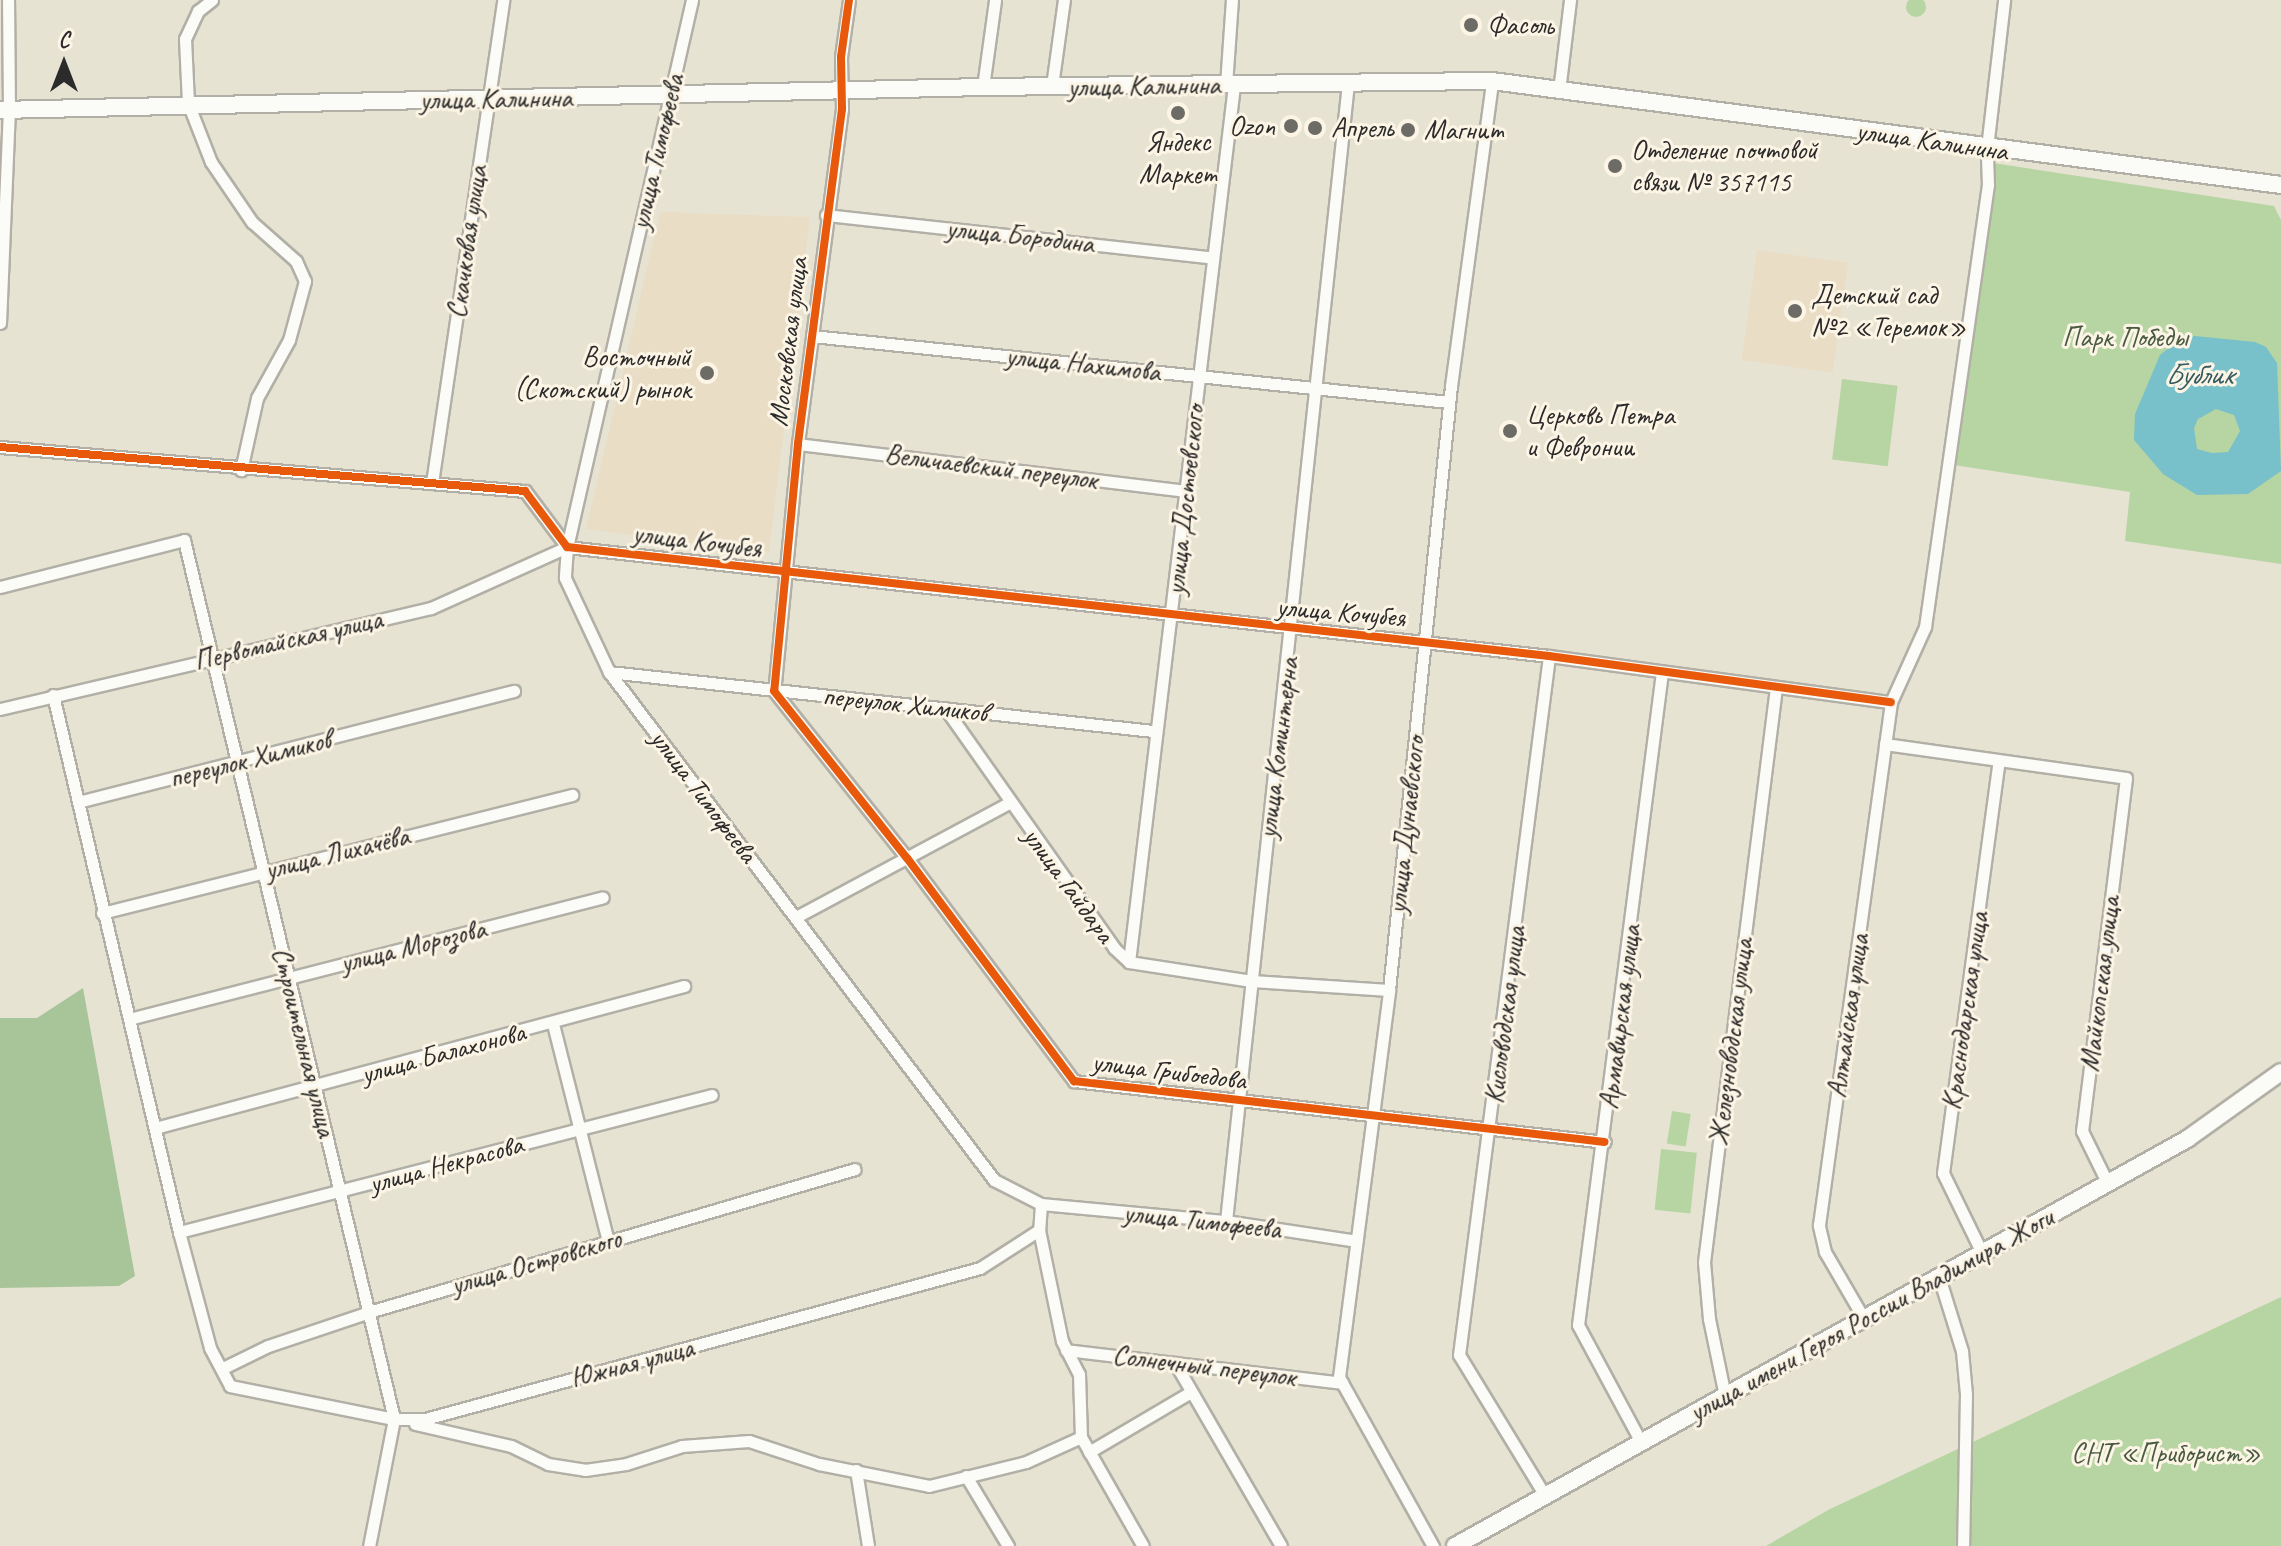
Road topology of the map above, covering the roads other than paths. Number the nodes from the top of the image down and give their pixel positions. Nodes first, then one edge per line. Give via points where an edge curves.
1 (8, 0) edge
2 (212, 0) edge
3 (503, 0) edge
4 (692, 0) edge
5 (849, 0) edge
6 (995, 0) edge
7 (1064, 0) edge
8 (1232, 0) edge
9 (1570, 0) edge
10 (2004, 0) edge
11 (1492, 81) junction
12 (1348, 84) junction
13 (1230, 85) junction
14 (1052, 86) junction
15 (983, 87) junction
16 (842, 91) junction
17 (1559, 91) junction
18 (669, 94) junction
19 (488, 100) junction
20 (188, 103) junction
21 (5, 110) edge
22 (1987, 148) junction
23 (2281, 185) edge
24 (826, 215) junction
25 (1213, 258) junction
26 (0, 323) edge
27 (812, 336) junction
28 (1198, 376) junction
29 (1318, 389) junction
30 (1449, 402) junction
31 (798, 444) junction
32 (0, 447) edge
33 (241, 470) junction
34 (432, 483) junction
35 (1185, 491) junction
36 (567, 547) junction
37 (783, 573) junction
38 (0, 587) edge
39 (1172, 618) junction
40 (1292, 629) junction
41 (1424, 642) junction
42 (1549, 656) junction
43 (210, 657) junction
44 (609, 672) junction
45 (1662, 672) junction
46 (1776, 687) junction
47 (514, 691) dead end
48 (774, 691) junction
49 (53, 695) junction
50 (1891, 702) junction
51 (945, 708) junction
52 (0, 709) edge
53 (1153, 731) junction
54 (1885, 744) junction
55 (1999, 761) junction
56 (236, 764) junction
57 (572, 795) dead end
58 (78, 802) junction
59 (1009, 803) junction
60 (907, 858) junction
61 (262, 872) junction
62 (603, 897) dead end
63 (102, 913) junction
64 (796, 917) junction
65 (1129, 962) junction
66 (287, 978) junction
67 (1252, 981) junction
68 (684, 986) dead end
69 (1389, 990) junction
70 (129, 1019) junction
71 (553, 1024) junction
72 (2281, 1072) edge
73 (315, 1086) junction
74 (712, 1095) dead end
75 (1240, 1101) junction
76 (1374, 1117) junction
77 (1492, 1126) junction
78 (155, 1128) junction
79 (580, 1129) junction
80 (1605, 1142) junction
81 (855, 1169) dead end
82 (2108, 1184) junction
83 (343, 1191) junction
84 (1041, 1204) junction
85 (1226, 1221) junction
86 (1039, 1230) junction
87 (179, 1232) junction
88 (608, 1241) junction
89 (1356, 1241) junction
90 (1982, 1253) junction
91 (1939, 1277) junction
92 (372, 1311) junction
93 (1864, 1319) junction
94 (1066, 1350) junction
95 (1175, 1363) junction
96 (223, 1368) junction
97 (1342, 1383) junction
98 (1191, 1392) junction
99 (1725, 1396) junction
100 (394, 1419) junction
101 (1081, 1437) junction
102 (1641, 1442) junction
103 (1089, 1452) junction
104 (856, 1470) junction
105 (966, 1476) junction
106 (1544, 1494) junction
107 (369, 1546) edge
108 (868, 1546) edge
109 (1008, 1546) edge
110 (1143, 1546) edge
111 (1281, 1546) edge
112 (1433, 1546) edge
113 (1455, 1546) edge
114 (1963, 1546) edge

1 - 21 street
2 - 20 street via 198,11 185,39
3 - 19 street, Скачковая улица
4 - 18 street, улица Тимофеева
5 - 16 street, Московская улица
6 - 15 street
7 - 14 street
8 - 13 street, улица Достоевского
9 - 17 street
10 - 22 street, Алтайская улица
11 - 12 main road, улица Калинина
11 - 17 main road, улица Калинина
11 - 30 street, улица Дунаевского
12 - 13 main road, улица Калинина
12 - 29 street, улица Коминтерна
13 - 14 main road, улица Калинина
13 - 25 street, улица Достоевского
14 - 15 main road, улица Калинина
15 - 16 main road, улица Калинина
16 - 18 main road, улица Калинина
16 - 24 street, Московская улица
17 - 22 main road, улица Калинина
18 - 19 main road, улица Калинина
18 - 36 street, улица Тимофеева
19 - 20 main road, улица Калинина
19 - 34 street, Скачковая улица
20 - 21 main road, улица Калинина
20 - 33 street via 211,162 252,222 296,261 305,281 289,340 257,398
21 - 26 street
22 - 23 main road, улица Калинина
22 - 50 street, Алтайская улица via 1988,185 1925,627
24 - 25 street, улица Бородина
24 - 27 street, Московская улица
25 - 28 street, улица Достоевского
27 - 28 street, улица Нахимова
27 - 31 street, Московская улица
28 - 29 street, улица Нахимова
28 - 35 street, улица Достоевского
29 - 30 street, улица Нахимова
29 - 40 street, улица Коминтерна
30 - 41 street, улица Дунаевского
31 - 35 street, Величаевский переулок
31 - 37 street, Московская улица
32 - 33 street
33 - 34 street
34 - 36 street via 525,491
35 - 39 street, улица Достоевского
36 - 37 street, улица Кочубея
36 - 43 street, Первомайская улица via 431,608
36 - 44 street, улица Тимофеева via 565,578
37 - 39 street, улица Кочубея
37 - 48 street, Московская улица
38 - 43 street, Строительная улица via 184,540
39 - 40 street, улица Кочубея
39 - 53 street, улица Достоевского
40 - 41 street, улица Кочубея
40 - 67 street, улица Коминтерна
41 - 42 street, улица Кочубея
41 - 69 street, улица Дунаевского
42 - 45 street, улица Кочубея
42 - 77 street, Кисловодская улица
43 - 49 street, Первомайская улица
43 - 56 street, Строительная улица
44 - 48 street, переулок Химиков
44 - 64 street, улица Тимофеева
45 - 46 street, улица Кочубея
45 - 80 street, Армавирская улица
46 - 50 street, улица Кочубея
46 - 99 street, Железноводская улица via 1704,1262
47 - 56 street, переулок Химиков
48 - 51 street, переулок Химиков
48 - 60 street, улица Грибоедова
49 - 52 street, Первомайская улица
49 - 58 street
50 - 54 street, Алтайская улица
51 - 53 street, переулок Химиков
51 - 59 street, улица Гайдара
53 - 65 street, улица Достоевского
54 - 55 street
54 - 93 street, Алтайская улица via 1819,1225 1825,1252
55 - 82 street, Майкопская улица via 2126,778 2082,1131
55 - 90 street, Краснодарская улица via 1943,1173
56 - 58 street, переулок Химиков
56 - 61 street, Строительная улица
57 - 61 street, улица Лихачёва
58 - 63 street
59 - 60 street
59 - 65 street, улица Гайдара
60 - 64 street
60 - 75 street, улица Грибоедова via 1074,1081
61 - 63 street, улица Лихачёва
61 - 66 street, Строительная улица
62 - 66 street, улица Морозова
63 - 70 street
64 - 84 street, улица Тимофеева via 994,1180
65 - 67 street, улица Гайдара
66 - 70 street, улица Морозова
66 - 73 street, Строительная улица
67 - 69 street, улица Гайдара
67 - 75 street, улица Коминтерна
68 - 71 street, улица Балахонова
69 - 76 street, улица Дунаевского
70 - 78 street
71 - 73 street, улица Балахонова
71 - 79 street
72 - 82 main road, улица имени Героя России Владимира Жоги via 2187,1139
73 - 78 street, улица Балахонова
73 - 83 street, Строительная улица
74 - 79 street, улица Некрасова
75 - 76 street, улица Грибоедова
75 - 85 street, улица Коминтерна
76 - 77 street, улица Грибоедова
76 - 89 street, улица Дунаевского
77 - 80 street, улица Грибоедова
77 - 106 street, Кисловодская улица via 1459,1355
78 - 87 street
79 - 83 street, улица Некрасова
79 - 88 street
80 - 102 street, Армавирская улица via 1578,1325
81 - 88 street, улица Островского
82 - 90 main road, улица имени Героя России Владимира Жоги
83 - 87 street, улица Некрасова
83 - 92 street, Строительная улица
84 - 85 street, улица Тимофеева
84 - 86 street
85 - 89 street, улица Тимофеева
86 - 94 street
86 - 100 street, Южная улица via 980,1268 425,1419
87 - 96 street via 210,1348
88 - 92 street, улица Островского
89 - 97 street, улица Дунаевского
90 - 91 main road, улица имени Героя России Владимира Жоги
91 - 93 main road, улица имени Героя России Владимира Жоги
91 - 114 street via 1962,1351 1966,1394
92 - 96 street, улица Островского via 268,1346
92 - 100 street, Строительная улица
93 - 99 main road, улица имени Героя России Владимира Жоги
94 - 95 street, Солнечный переулок
94 - 101 street via 1079,1374
95 - 97 street, Солнечный переулок
95 - 98 street
96 - 100 street, Южная улица via 230,1386
97 - 112 street
98 - 103 street
98 - 111 street
99 - 102 main road, улица имени Героя России Владимира Жоги
100 - 104 street via 511,1446 548,1464 585,1470 718,1441 749,1441
100 - 107 street, Строительная улица
101 - 103 street
101 - 105 street via 1026,1462
102 - 106 main road, улица имени Героя России Владимира Жоги
103 - 110 street
104 - 105 street via 911,1485
104 - 108 street
105 - 109 street
106 - 113 main road, улица имени Героя России Владимира Жоги

